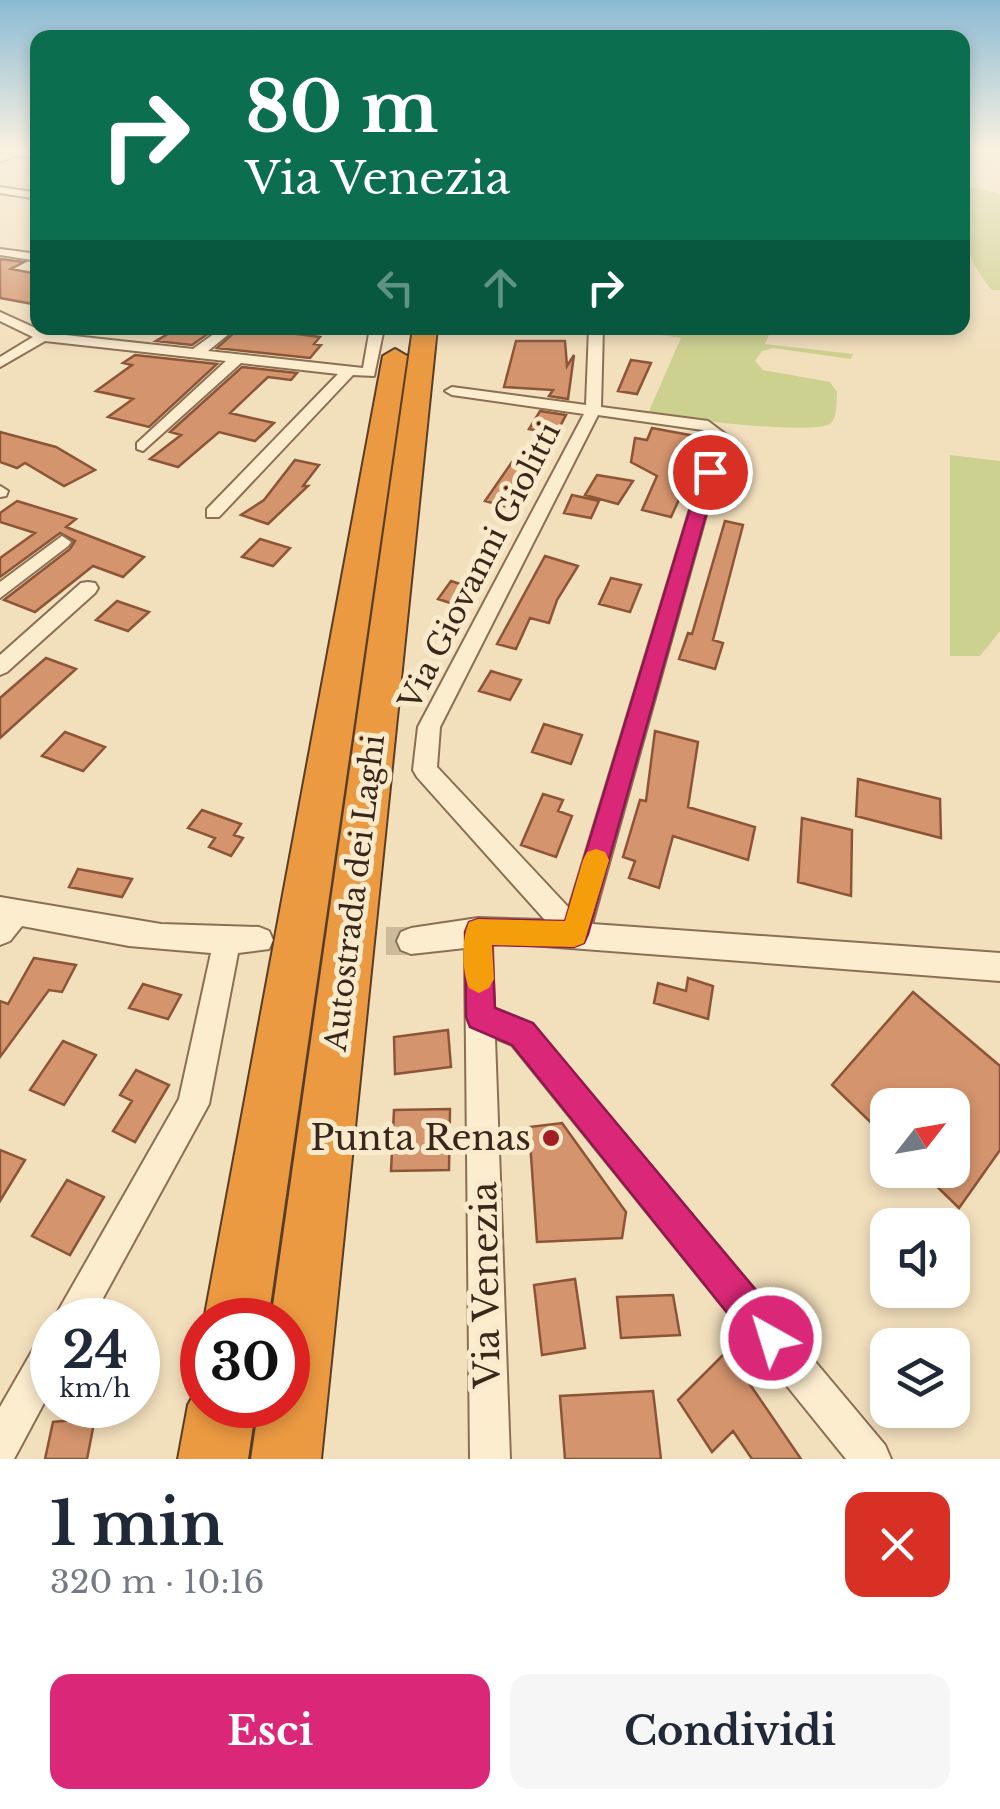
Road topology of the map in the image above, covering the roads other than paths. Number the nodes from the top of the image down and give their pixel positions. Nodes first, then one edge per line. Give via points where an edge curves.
1 (0, 252) edge
2 (30, 257) edge
3 (0, 316) edge
4 (30, 326) edge
5 (45, 335) edge
6 (70, 335) edge
7 (221, 335) edge
8 (376, 335) edge
9 (399, 335) edge
10 (424, 335) edge
11 (596, 335) edge
12 (195, 354) junction
13 (238, 358) junction
14 (0, 363) edge
15 (349, 371) junction
16 (452, 392) dead end
17 (593, 410) junction
18 (143, 446) dead end
19 (212, 513) dead end
20 (62, 542) dead end
21 (88, 588) dead end
22 (0, 592) edge
23 (0, 667) edge
24 (5, 918) edge
25 (478, 932) junction
26 (574, 934) junction
27 (410, 941) tunnel mouth
28 (1000, 967) edge
29 (480, 1017) junction
30 (83, 1298) edge
31 (240, 1298) edge
32 (30, 1392) edge
33 (218, 1428) edge
34 (0, 1446) edge
35 (212, 1459) edge
36 (286, 1459) edge
37 (490, 1459) edge
38 (871, 1459) edge

1 - 2 street
3 - 4 street
5 - 14 street
6 - 12 street
7 - 12 street
8 - 15 street via 368,373
9 - 31 highway, Autostrada dei Laghi
10 - 36 highway, Autostrada dei Laghi
11 - 17 street, Via Giovanni Giolitti
12 - 13 street
13 - 15 street
13 - 18 street
15 - 19 street
16 - 17 street, Via Giovanni Giolitti
17 - 26 street, Via Giovanni Giolitti via 429,727 425,747 425,770
17 - 26 street via 708,426 720,436
20 - 22 street
21 - 23 street
24 - 30 street via 243,941 192,1104
25 - 26 street
25 - 27 street
25 - 29 street, Via Venezia
26 - 28 street
29 - 37 street, Via Venezia
29 - 38 street via 522,1034
32 - 34 street
33 - 35 highway

